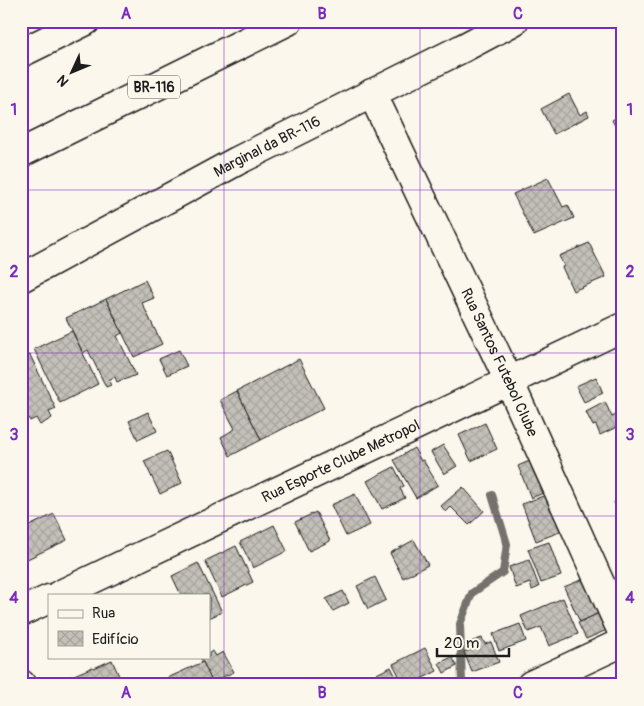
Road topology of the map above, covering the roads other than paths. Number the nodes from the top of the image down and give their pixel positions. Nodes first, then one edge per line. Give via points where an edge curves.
1 (86, 21) edge
2 (288, 21) edge
3 (514, 21) edge
4 (21, 53) edge
5 (372, 93) junction
6 (21, 153) edge
7 (21, 278) edge
8 (623, 327) edge
9 (509, 381) junction
10 (61, 594) edge
11 (48, 599) edge
12 (21, 612) edge
13 (623, 634) edge
14 (623, 642) edge
15 (531, 685) edge

1 - 4 main road
2 - 6 main road, BR-116
3 - 5 main road, Marginal da BR-116
5 - 7 main road, Marginal da BR-116 via 237,161
5 - 9 main road, Rua Santos Futebol Clube
8 - 9 main road, Rua Esporte Clube Metropol
9 - 10 main road, Rua Esporte Clube Metropol
9 - 13 main road, Rua Santos Futebol Clube
11 - 12 main road
14 - 15 main road

